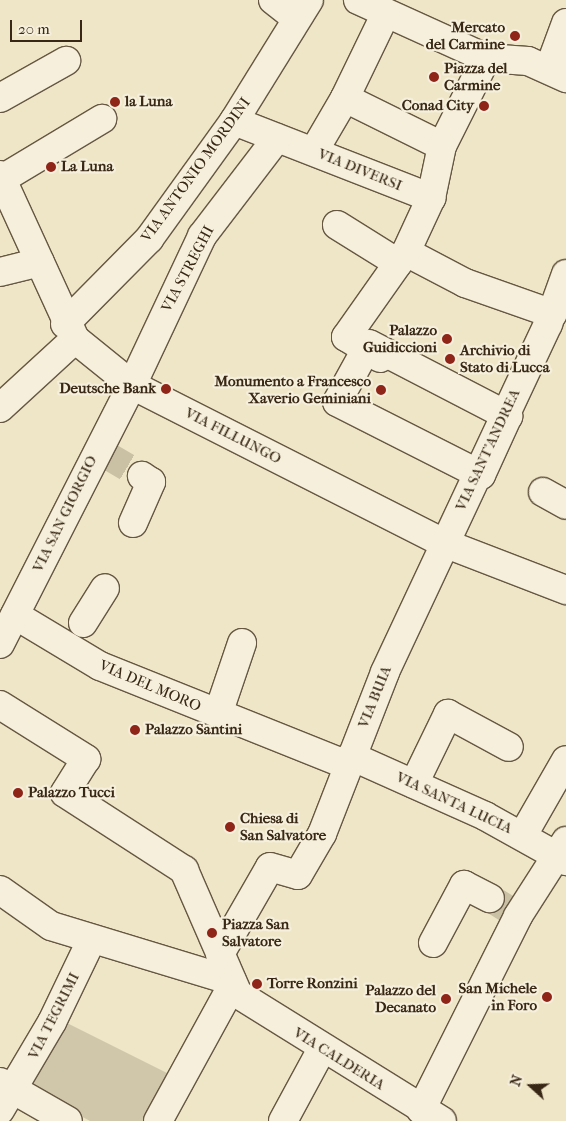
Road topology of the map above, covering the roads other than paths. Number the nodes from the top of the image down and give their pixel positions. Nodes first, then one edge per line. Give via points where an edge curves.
1 (273, 0) edge
2 (358, 0) edge
3 (302, 9) edge
4 (386, 13) junction
5 (566, 23) edge
6 (486, 58) junction
7 (66, 61) dead end
8 (558, 73) edge
9 (0, 98) edge
10 (345, 98) junction
11 (102, 118) dead end
12 (234, 121) junction
13 (277, 138) junction
14 (442, 146) junction
15 (314, 151) junction
16 (1, 177) edge
17 (431, 198) junction
18 (337, 225) dead end
19 (402, 257) junction
20 (40, 262) junction
21 (0, 272) edge
22 (566, 274) edge
23 (556, 324) edge
24 (70, 332) junction
25 (365, 350) junction
26 (132, 386) junction
27 (0, 408) edge
28 (502, 419) junction
29 (476, 474) junction
30 (142, 476) dead end
31 (134, 523) dead end
32 (444, 542) junction
33 (106, 588) dead end
34 (566, 590) edge
35 (15, 615) junction
36 (74, 638) junction
37 (242, 643) dead end
38 (0, 644) edge
39 (0, 705) edge
40 (218, 714) junction
41 (508, 747) dead end
42 (566, 760) edge
43 (349, 761) junction
44 (414, 784) junction
45 (523, 836) junction
46 (562, 852) edge
47 (0, 890) edge
48 (490, 898) tunnel mouth
49 (91, 941) junction
50 (433, 943) dead end
51 (220, 954) junction
52 (234, 986) junction
53 (322, 1050) junction
54 (5, 1093) edge
55 (432, 1116) edge
56 (68, 1121) edge
57 (158, 1121) edge
58 (283, 1121) edge

1 - 3 street
2 - 4 street
3 - 12 street, VIA ANTONIO MORDINI
4 - 6 street
4 - 10 street
5 - 8 street
6 - 8 street via 528,62
6 - 14 street
7 - 9 street
10 - 14 street
10 - 15 street
11 - 16 street
12 - 13 street, VIA DIVERSI
12 - 24 street, VIA ANTONIO MORDINI via 149,238
13 - 15 street, VIA DIVERSI
13 - 26 street, VIA STREGHI via 202,236
14 - 17 street
15 - 17 street, VIA DIVERSI
16 - 20 street, VIA FILLUNGO
17 - 19 street
18 - 19 street
19 - 23 street
19 - 25 street via 346,337
20 - 21 street
20 - 24 street, VIA FILLUNGO
22 - 23 street, VIA SANT'ANDREA
23 - 28 street, VIA SANT'ANDREA
24 - 26 street, VIA FILLUNGO
24 - 27 street, VIA ANTONIO MORDINI
25 - 28 street via 369,344
25 - 29 street via 337,402
26 - 32 street, VIA FILLUNGO
26 - 35 street, VIA SAN GIORGIO
28 - 29 street, VIA SANT'ANDREA via 508,416 481,475
29 - 32 street, VIA SANT'ANDREA
30 - 31 street via 150,482
32 - 34 street, VIA FILLUNGO
32 - 43 street, VIA BUIA
33 - 36 street
35 - 36 street, VIA DEL MORO
35 - 38 street, VIA SAN GIORGIO
36 - 40 street, VIA DEL MORO via 100,666
37 - 40 street
39 - 51 street via 86,759 65,793 184,870
40 - 43 street, VIA DEL MORO
41 - 44 street via 448,714
42 - 45 street
43 - 44 street, VIA SANTA LUCIA
43 - 51 street, VIA BUIA via 311,854 298,875 270,867
44 - 45 street, VIA SANTA LUCIA
45 - 46 street, VIA SANTA LUCIA
46 - 55 street via 517,915
47 - 49 street via 51,926
48 - 50 street via 464,885
49 - 52 street via 147,956
49 - 54 street, VIA TEGRIMI
51 - 52 street
52 - 53 street, VIA CALDERIA
52 - 57 street
53 - 55 street, VIA CALDERIA
53 - 58 street
54 - 56 street

